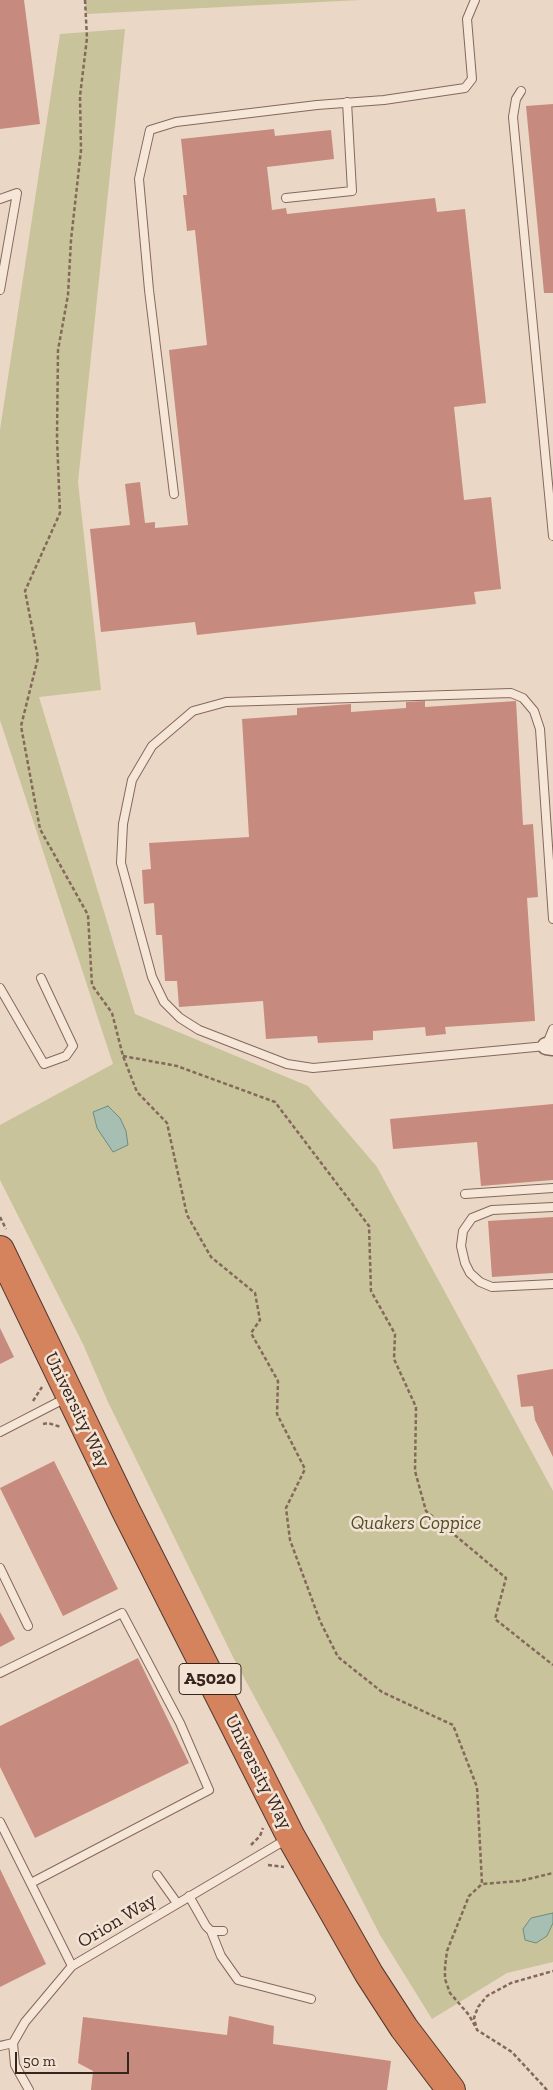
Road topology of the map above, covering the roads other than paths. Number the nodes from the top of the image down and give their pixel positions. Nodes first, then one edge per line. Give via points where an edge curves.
1 (475, 0) edge
2 (521, 91) dead end
3 (347, 102) junction
4 (286, 198) dead end
5 (0, 199) edge
6 (0, 290) edge
7 (174, 494) dead end
8 (553, 536) edge
9 (553, 919) edge
10 (41, 978) dead end
11 (0, 988) edge
12 (553, 1029) edge
13 (550, 1046) edge
14 (553, 1188) edge
15 (465, 1194) dead end
16 (553, 1207) edge
17 (0, 1250) edge
18 (553, 1284) edge
19 (70, 1396) junction
20 (0, 1432) edge
21 (0, 1568) edge
22 (28, 1626) dead end
23 (0, 1673) edge
24 (0, 1822) edge
25 (291, 1837) junction
26 (157, 1875) dead end
27 (31, 1883) junction
28 (189, 1896) junction
29 (178, 1903) junction
30 (211, 1931) junction
31 (223, 1931) dead end
32 (72, 1966) junction
33 (311, 1999) dead end
34 (13, 2042) junction
35 (0, 2046) edge
36 (29, 2090) edge
37 (451, 2090) edge

1 - 3 lane via 467,19 472,79 465,88
2 - 8 lane via 513,117
3 - 4 lane via 352,192
3 - 7 lane via 176,122 150,130 139,179
5 - 6 lane via 17,193
9 - 13 lane via 540,729 534,711 523,698 510,693 226,702 193,711 152,746 132,780 123,824 121,863 152,977 164,1002 180,1018 199,1030 288,1064 313,1068
10 - 11 lane via 73,1046 66,1056 44,1064
12 - 13 lane
14 - 15 lane
16 - 18 lane via 492,1210 472,1218 463,1231 461,1246 470,1273 492,1287
17 - 19 highway, University Way / A5020
19 - 20 lane
19 - 25 highway, University Way / A5020
21 - 22 lane
23 - 27 lane via 122,1612 180,1723 209,1790
24 - 27 lane, Orion Way
25 - 28 lane, Orion Way
25 - 37 highway, University Way / A5020 via 369,1974 404,2028
26 - 29 lane
27 - 32 lane, Orion Way
28 - 29 lane, Orion Way
28 - 30 lane
29 - 32 lane, Orion Way
30 - 31 lane
30 - 33 lane via 221,1956 238,1980
32 - 34 lane via 25,2022
34 - 35 lane
34 - 36 lane via 15,2065

